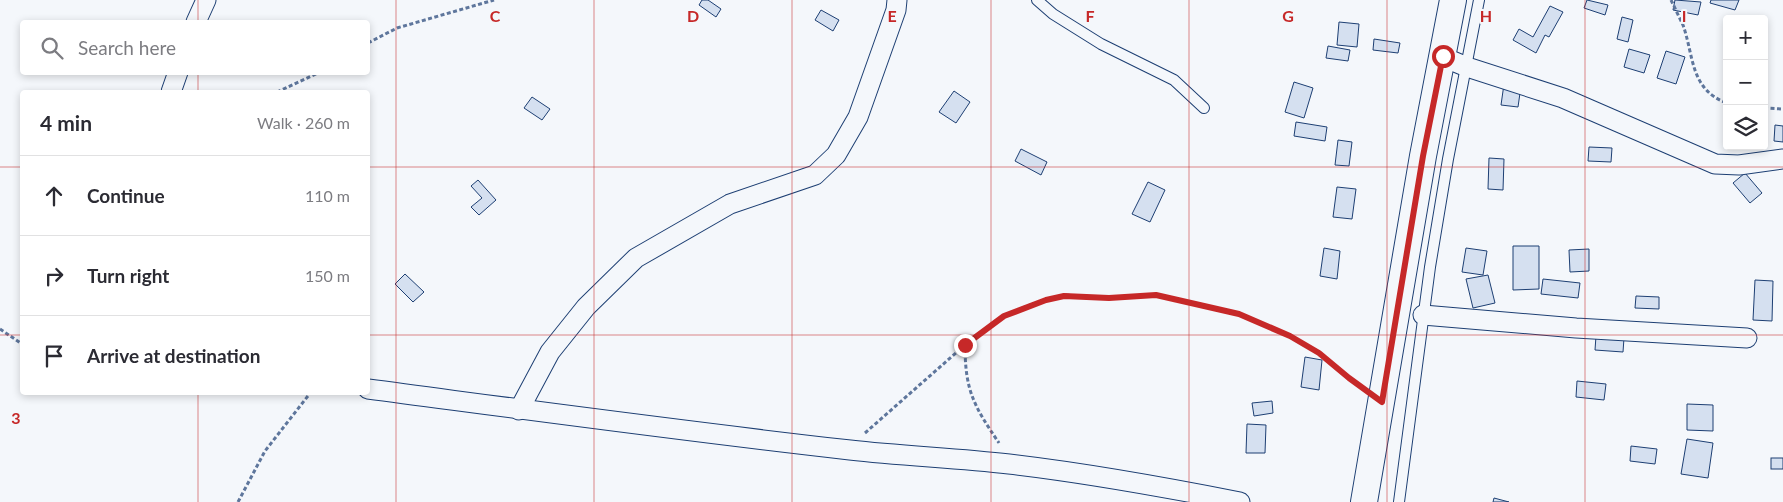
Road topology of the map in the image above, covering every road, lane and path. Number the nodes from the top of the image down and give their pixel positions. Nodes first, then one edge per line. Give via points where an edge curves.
1 (206, 0) edge
2 (494, 0) edge
3 (897, 0) edge
4 (1037, 0) edge
5 (1453, 0) edge
6 (1479, 0) edge
7 (1671, 0) edge
8 (197, 20) edge
9 (370, 42) edge
10 (1443, 56) junction
11 (1467, 67) junction
12 (177, 75) edge
13 (314, 75) edge
14 (172, 90) edge
15 (281, 90) edge
16 (1723, 101) edge
17 (1204, 108) dead end
18 (1768, 108) edge
19 (1783, 109) edge
20 (1783, 159) edge
21 (1423, 315) junction
22 (0, 329) edge
23 (1747, 338) dead end
24 (20, 343) edge
25 (965, 345) junction
26 (370, 389) edge
27 (309, 395) edge
28 (1382, 402) junction
29 (519, 410) junction
30 (850, 450) junction
31 (1018, 466) junction
32 (238, 502) edge
33 (1240, 502) edge
34 (1364, 502) edge
35 (1399, 502) edge

1 - 8 street
2 - 9 path via 397,28
3 - 29 street via 858,117 836,156 815,175 730,204 636,258 586,307 550,352
4 - 17 lane via 1101,44 1174,80
5 - 10 main road
6 - 11 lane
7 - 16 path via 1683,26 1701,84 1714,98
10 - 11 street
10 - 28 main road
11 - 20 street via 1563,98 1715,164 1739,165
11 - 21 lane via 1448,159
12 - 14 street
13 - 15 path
18 - 19 path
21 - 23 street
21 - 35 lane
22 - 24 path
25 - 28 path via 1004,316 1046,300 1064,296 1156,295 1239,314 1290,336 1319,353
25 - 30 path via 868,428
25 - 31 path via 968,390 991,432
26 - 29 street
27 - 32 path via 264,451
28 - 34 main road
29 - 30 street
30 - 31 street
31 - 33 street via 1171,488

